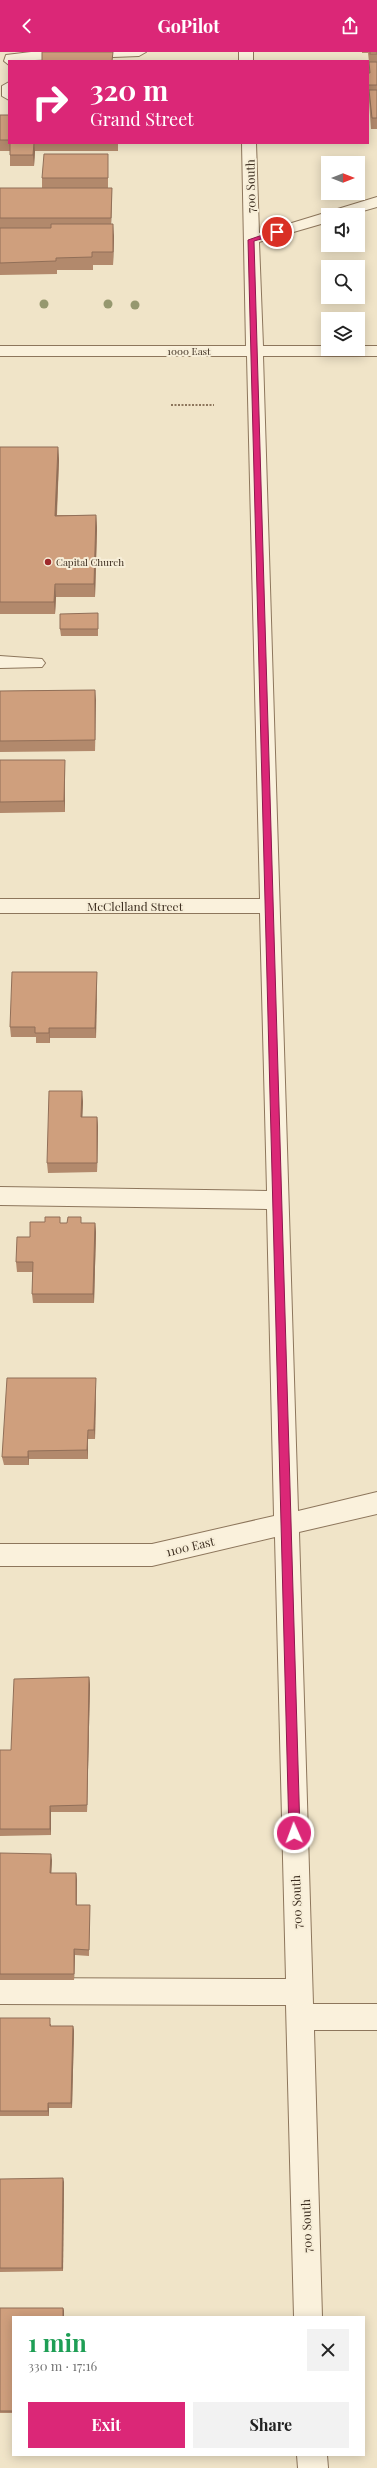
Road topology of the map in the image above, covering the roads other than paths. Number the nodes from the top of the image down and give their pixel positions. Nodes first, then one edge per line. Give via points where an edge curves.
1 (139, 52) edge
2 (11, 60) edge
3 (249, 144) edge
4 (377, 202) edge
5 (357, 208) edge
6 (321, 219) edge
7 (251, 240) junction
8 (0, 351) edge
9 (254, 351) junction
10 (377, 351) edge
11 (0, 662) edge
12 (36, 663) dead end
13 (0, 906) edge
14 (270, 906) junction
15 (0, 1196) edge
16 (277, 1200) junction
17 (377, 1503) edge
18 (286, 1523) junction
19 (0, 1555) edge
20 (0, 1991) edge
21 (299, 2004) junction
22 (377, 2017) edge
23 (308, 2316) edge
24 (312, 2456) edge
25 (313, 2468) edge

1 - 2 street via 69,53
3 - 7 street, 700 South
4 - 5 street
6 - 7 street
7 - 9 street, 700 South
8 - 9 street, 1000 East
9 - 10 street, 1000 East
9 - 14 street, 700 South
11 - 12 street
13 - 14 street, McClelland Street
14 - 16 street, 700 South
15 - 16 street
16 - 18 street, 700 South
17 - 18 street, 1100 East
18 - 19 street, 1100 East via 152,1555
18 - 21 street, 700 South
20 - 21 street via 148,1993
21 - 22 street
21 - 23 street, 700 South
24 - 25 street

